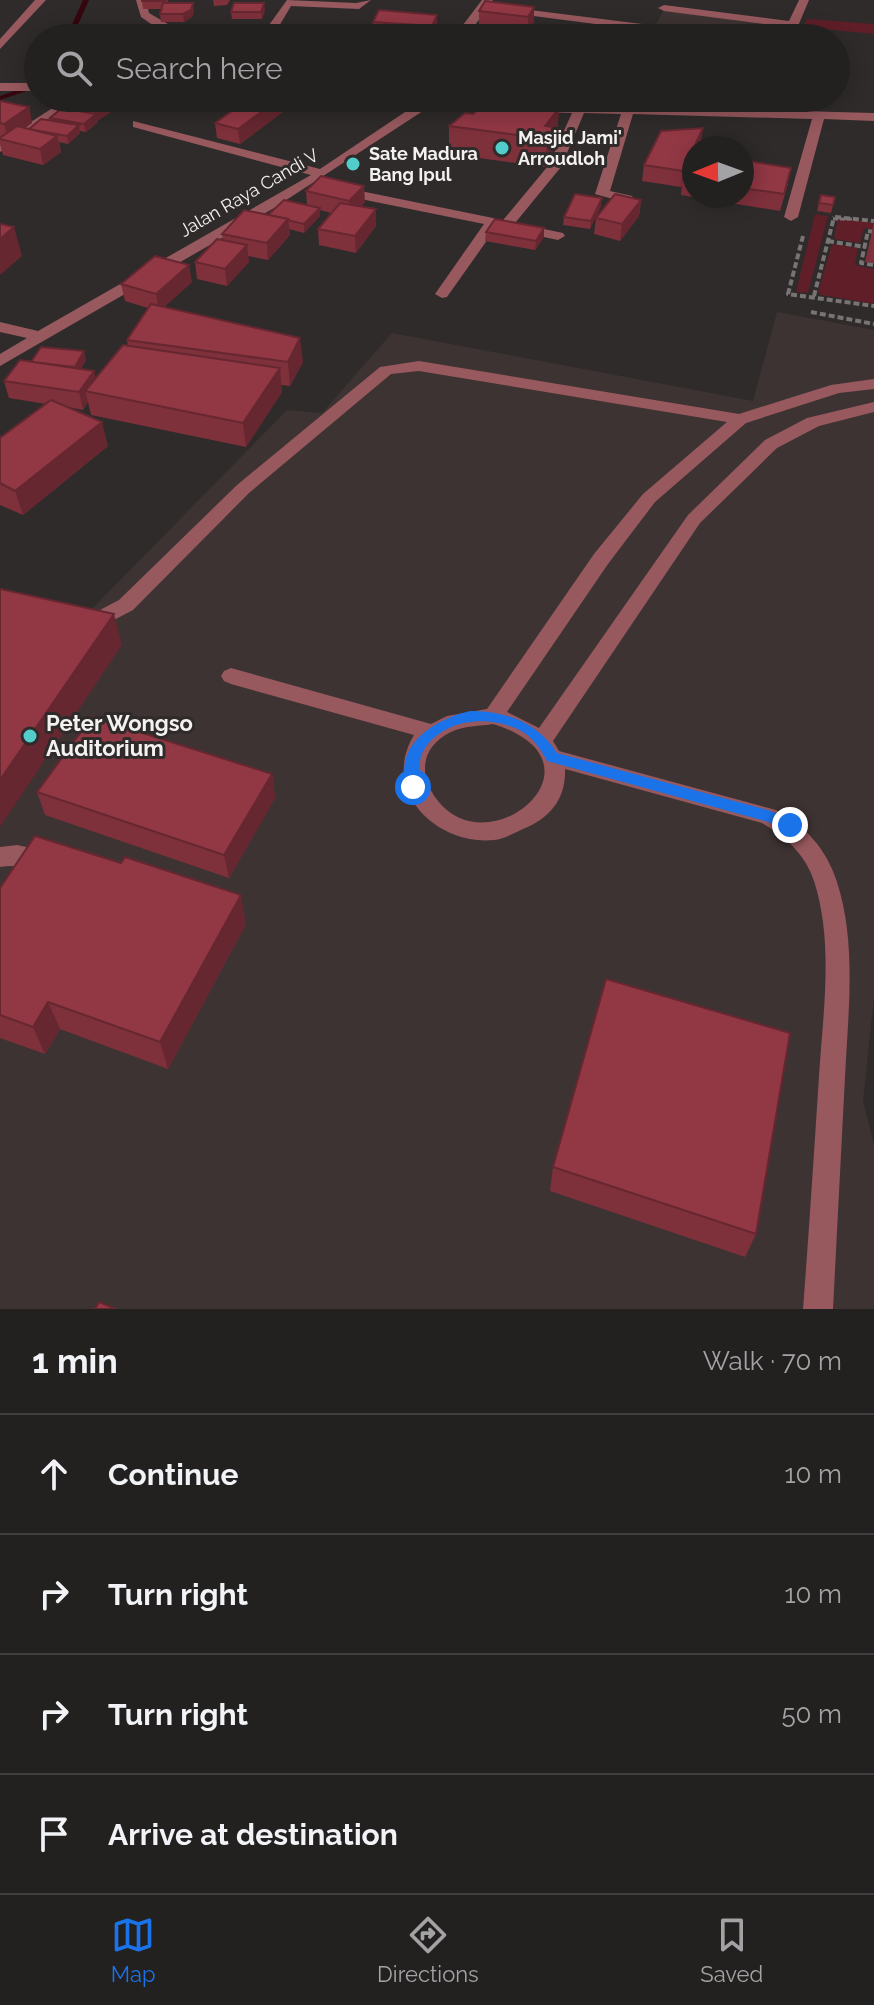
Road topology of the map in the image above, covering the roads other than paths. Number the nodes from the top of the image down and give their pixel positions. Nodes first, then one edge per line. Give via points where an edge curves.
1 (41, 0) edge
2 (141, 0) edge
3 (366, 0) edge
4 (677, 0) edge
5 (804, 0) edge
6 (486, 4) edge
7 (664, 8) junction
8 (157, 24) edge
9 (275, 24) edge
10 (470, 24) edge
11 (598, 24) edge
12 (652, 24) edge
13 (785, 24) edge
14 (793, 24) edge
15 (0, 46) edge
16 (0, 87) edge
17 (24, 87) edge
18 (55, 112) edge
19 (412, 112) edge
20 (578, 112) edge
21 (620, 112) edge
22 (735, 112) edge
23 (758, 113) joint
24 (819, 115) junction
25 (874, 117) edge
26 (137, 124) dead end
27 (0, 148) edge
28 (320, 173) junction
29 (305, 184) junction
30 (627, 199) edge
31 (791, 217) dead end
32 (500, 223) junction
33 (558, 236) dead end
34 (442, 294) dead end
35 (0, 327) edge
36 (39, 336) junction
37 (0, 361) edge
38 (874, 384) edge
39 (874, 407) edge
40 (740, 419) junction
41 (72, 619) edge
42 (231, 676) dead end
43 (493, 716) junction
44 (431, 732) junction
45 (547, 749) junction
46 (0, 857) edge
47 (73, 866) edge
48 (818, 1309) edge

1 - 15 street
2 - 8 street via 144,13
3 - 9 street via 359,6 288,3
4 - 7 street
5 - 14 street
6 - 10 street
6 - 11 street
7 - 12 street
7 - 13 street
16 - 17 street
18 - 27 street
19 - 28 street, Jalan Raya Candi V
20 - 32 street via 554,167
21 - 30 street via 602,194
22 - 23 street
23 - 24 street
24 - 25 street
24 - 31 street
26 - 28 street
28 - 29 street, Jalan Raya Candi V
29 - 32 street
29 - 36 street, Jalan Raya Candi V
32 - 33 street
32 - 34 street
35 - 36 street
36 - 37 street, Jalan Raya Candi V
38 - 40 street via 837,388
39 - 45 street via 813,422 771,444 694,519
40 - 41 street via 419,366 386,370 243,489 126,605 105,616
40 - 43 street via 649,498
42 - 44 street
43 - 44 street via 449,722
43 - 45 street via 528,729
44 - 45 street via 411,766 413,787 442,820 466,829 491,831 536,813 556,777
45 - 48 street via 768,816 790,825 811,848 827,883 838,971
46 - 47 street via 30,856

